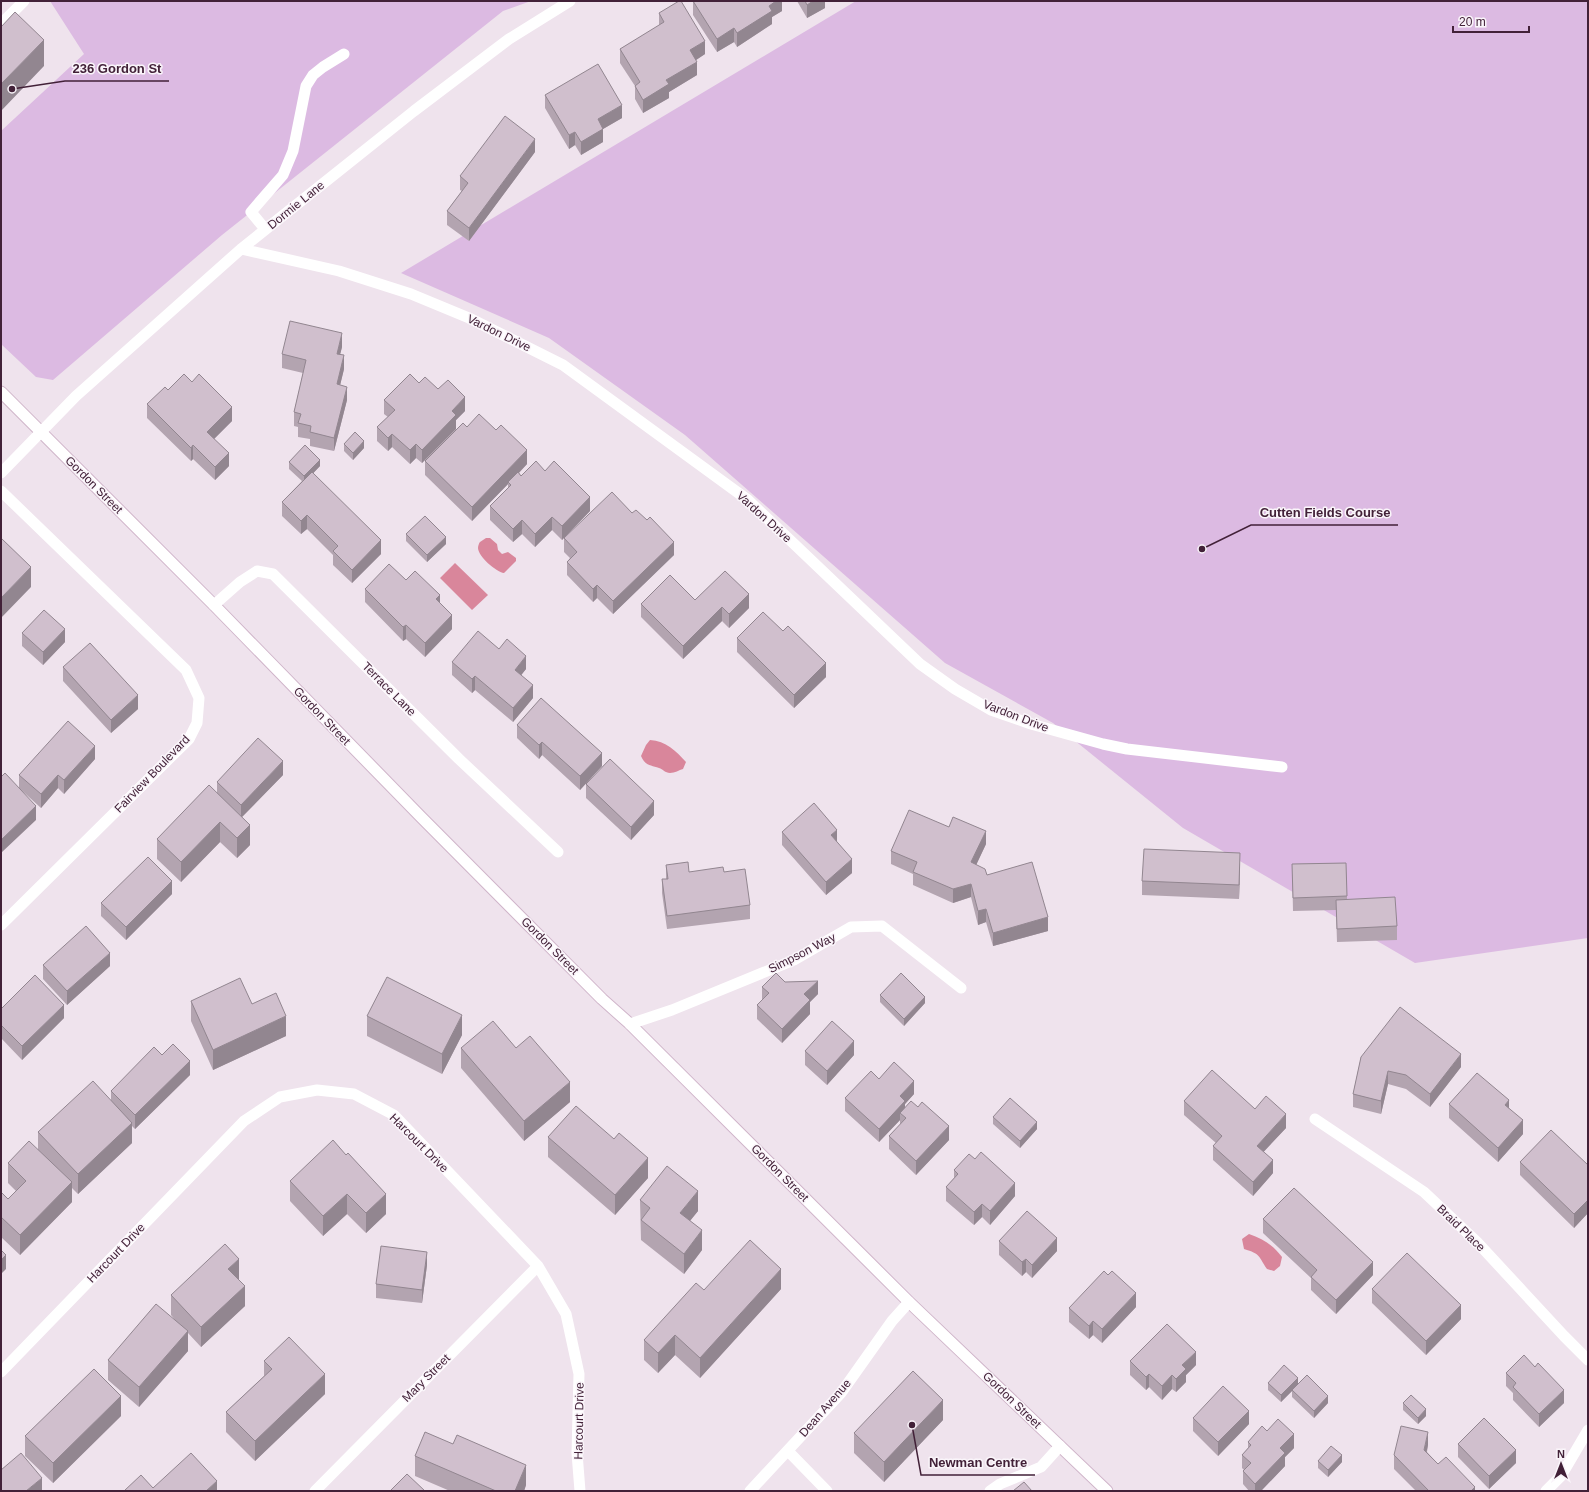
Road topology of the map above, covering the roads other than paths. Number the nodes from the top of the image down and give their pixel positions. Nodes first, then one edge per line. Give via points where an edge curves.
1 (24, 1) edge
2 (570, 1) edge
3 (1, 24) edge
4 (344, 54) dead end
5 (265, 229) junction
6 (241, 249) junction
7 (1, 392) edge
8 (41, 432) junction
9 (1, 473) edge
10 (1, 491) edge
11 (214, 605) junction
12 (1282, 767) dead end
13 (558, 852) dead end
14 (1, 925) edge
15 (961, 988) dead end
16 (630, 1024) junction
17 (1315, 1119) dead end
18 (538, 1266) junction
19 (910, 1302) junction
20 (1588, 1360) edge
21 (1, 1372) edge
22 (1588, 1430) edge
23 (1060, 1446) junction
24 (788, 1451) junction
25 (315, 1491) edge
26 (580, 1491) edge
27 (750, 1491) edge
28 (827, 1491) edge
29 (990, 1491) edge
30 (1107, 1491) edge
31 (1546, 1491) edge

1 - 3 street
2 - 5 street, Dormie Lane via 496,48
4 - 5 street via 313,75 306,86 293,151 283,175 251,212
5 - 6 street, Dormie Lane
6 - 8 street, Dormie Lane via 76,396
6 - 12 street, Vardon Drive via 339,271 411,294 469,318 562,365 748,500 920,664 991,710 1031,724 1127,749
7 - 8 street, Gordon Street
8 - 9 street, Dormie Lane
8 - 11 street, Gordon Street
10 - 14 street, Fairview Boulevard via 186,670 199,698 197,722 189,739
11 - 13 street, Terrace Lane via 257,571 273,574 459,760
11 - 16 street, Gordon Street via 420,817
15 - 16 street, Simpson Way via 882,926 851,927 794,960 672,1010
16 - 19 street, Gordon Street
17 - 20 street, Braid Place via 1424,1192 1477,1242
18 - 21 street, Harcourt Drive via 394,1115 354,1094 317,1090 280,1097 244,1121
18 - 25 street, Mary Street
18 - 26 street, Harcourt Drive via 566,1314 579,1374 577,1453
19 - 23 street, Gordon Street
19 - 24 street, Dean Avenue via 892,1321 841,1393
22 - 31 street via 1561,1476
23 - 29 street via 1041,1467 1000,1484
23 - 30 street, Gordon Street
24 - 27 street, Dean Avenue
24 - 28 street

